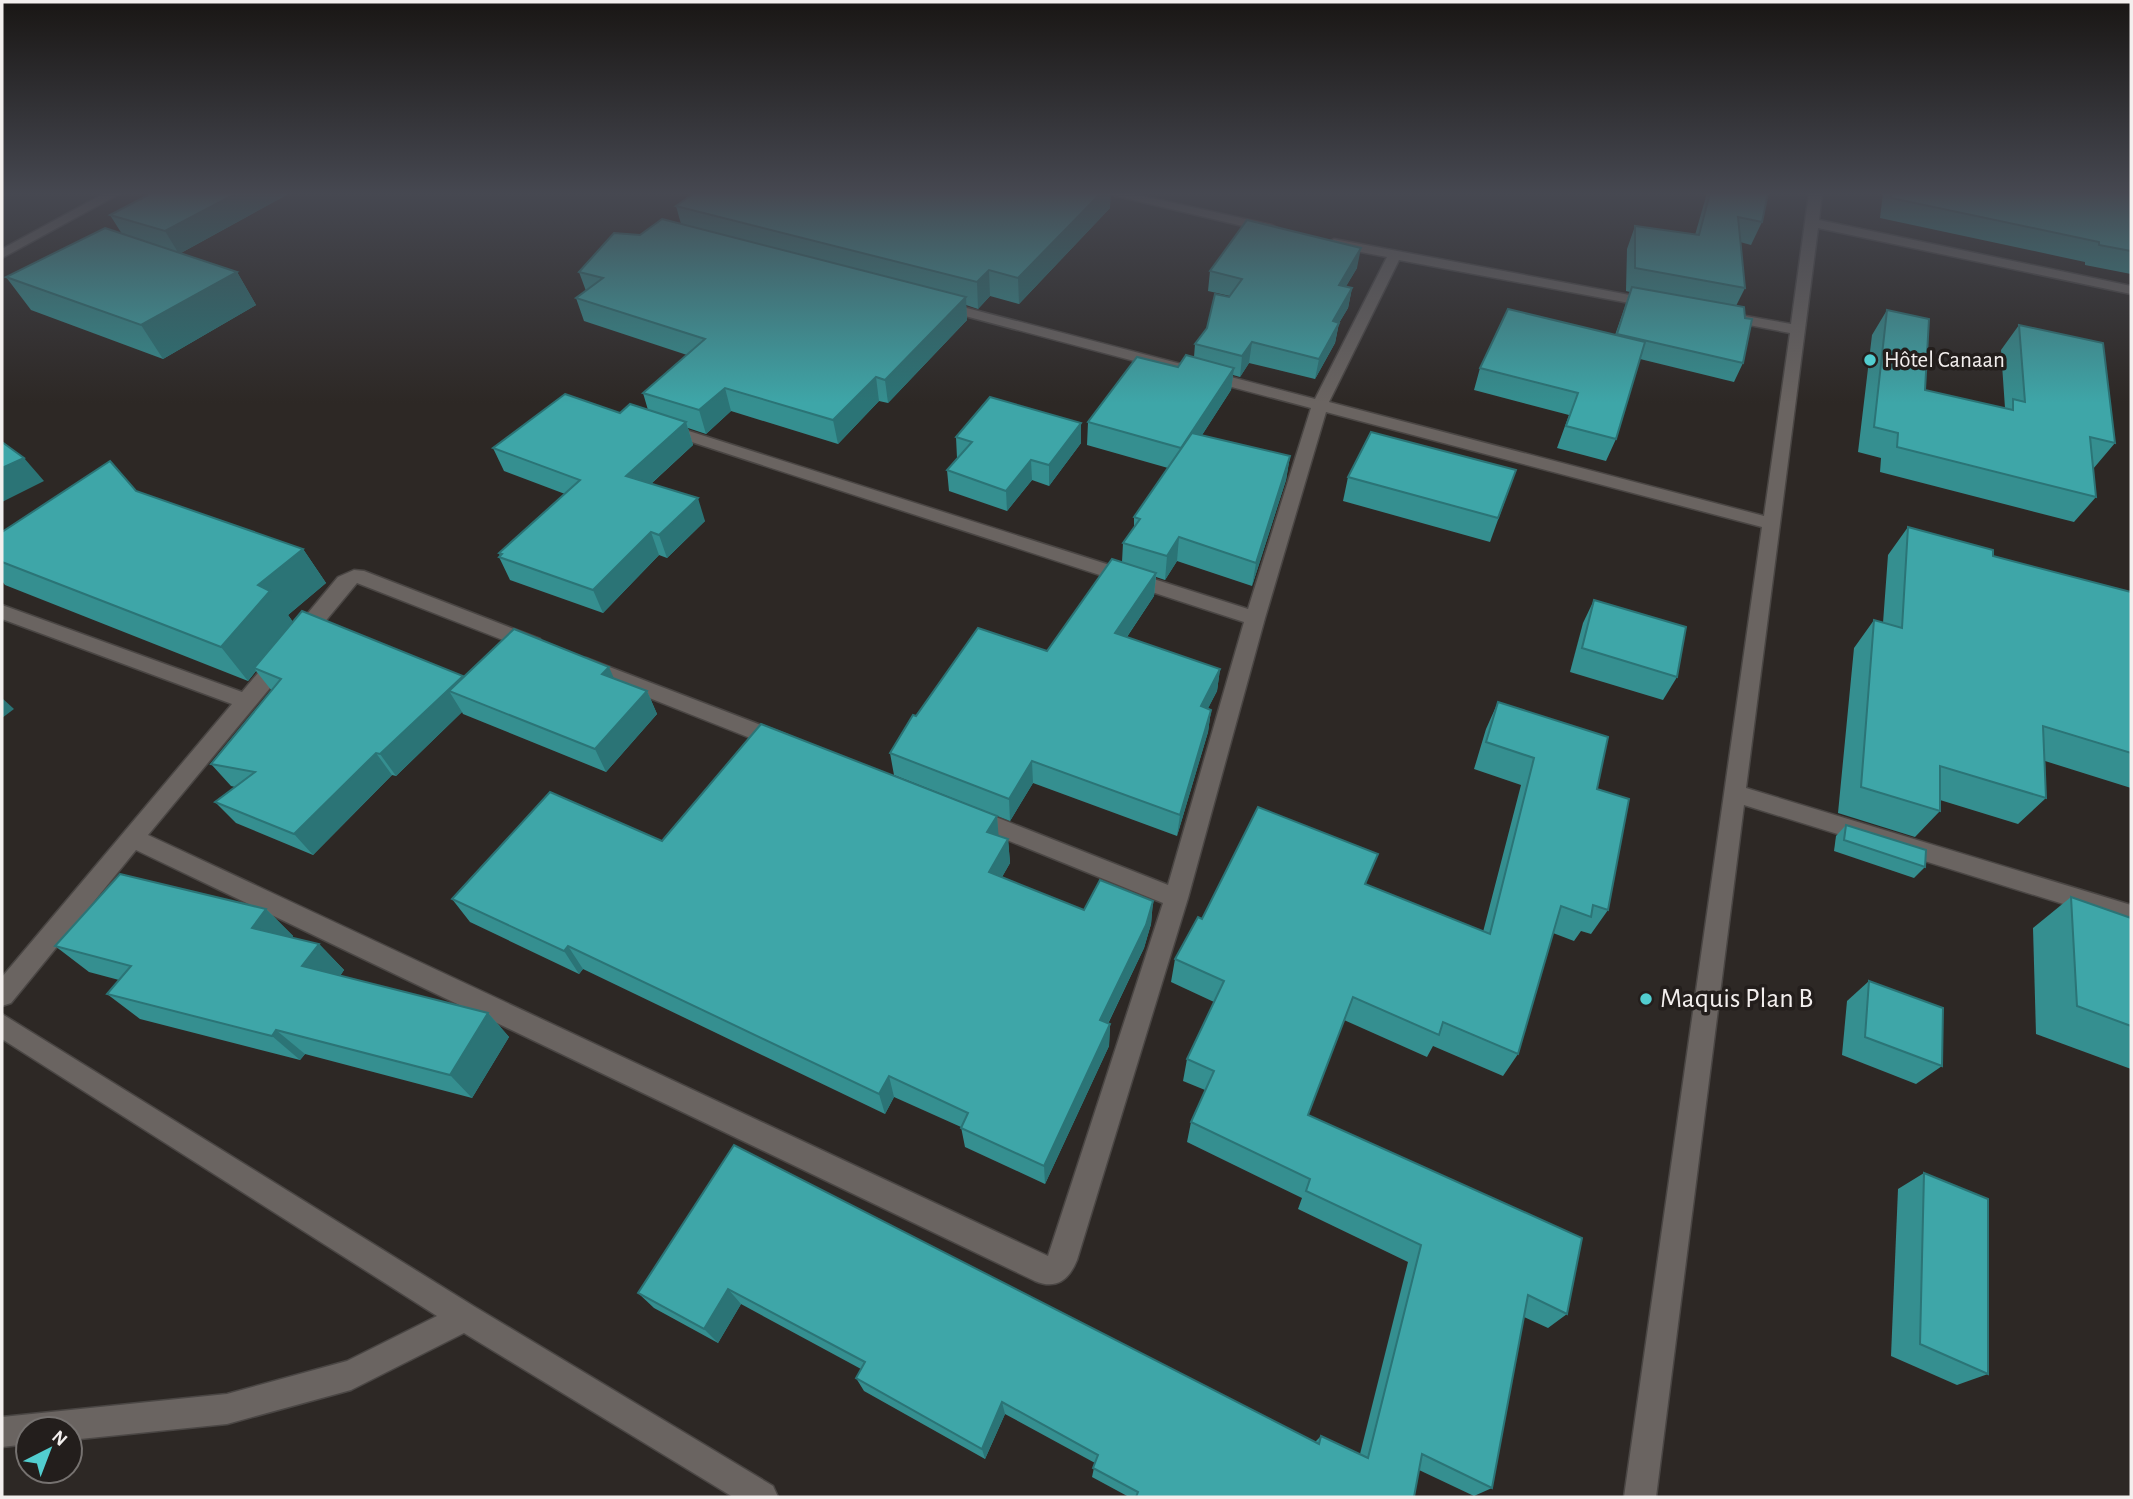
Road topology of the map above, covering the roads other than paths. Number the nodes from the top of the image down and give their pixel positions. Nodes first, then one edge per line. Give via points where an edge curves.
1 (1391, 263) edge
2 (1432, 263) edge
3 (1806, 263) edge
4 (2002, 263) edge
5 (2131, 290) edge
6 (928, 302) edge
7 (1676, 308) edge
8 (1703, 313) edge
9 (1797, 330) junction
10 (1320, 404) junction
11 (652, 424) edge
12 (1771, 524) junction
13 (2, 612) edge
14 (1255, 618) junction
15 (246, 701) junction
16 (802, 750) edge
17 (1735, 793) junction
18 (957, 811) edge
19 (133, 838) junction
20 (1177, 898) junction
21 (2131, 915) edge
22 (2, 995) edge
23 (2, 1025) edge
24 (465, 1317) junction
25 (84, 1424) edge
26 (762, 1497) edge
27 (1640, 1497) edge

1 - 10 street
2 - 7 street
3 - 9 street
4 - 5 street
6 - 10 street
8 - 9 street
9 - 12 street
10 - 12 street
10 - 14 street
11 - 14 street
12 - 17 street
13 - 15 street
14 - 20 street
15 - 16 street via 354,576
15 - 19 street
17 - 21 street
17 - 27 street
18 - 20 street
19 - 20 street via 1045,1271 1056,1270 1063,1259
19 - 22 street
23 - 24 street
24 - 25 street via 351,1376 227,1409
24 - 26 street

